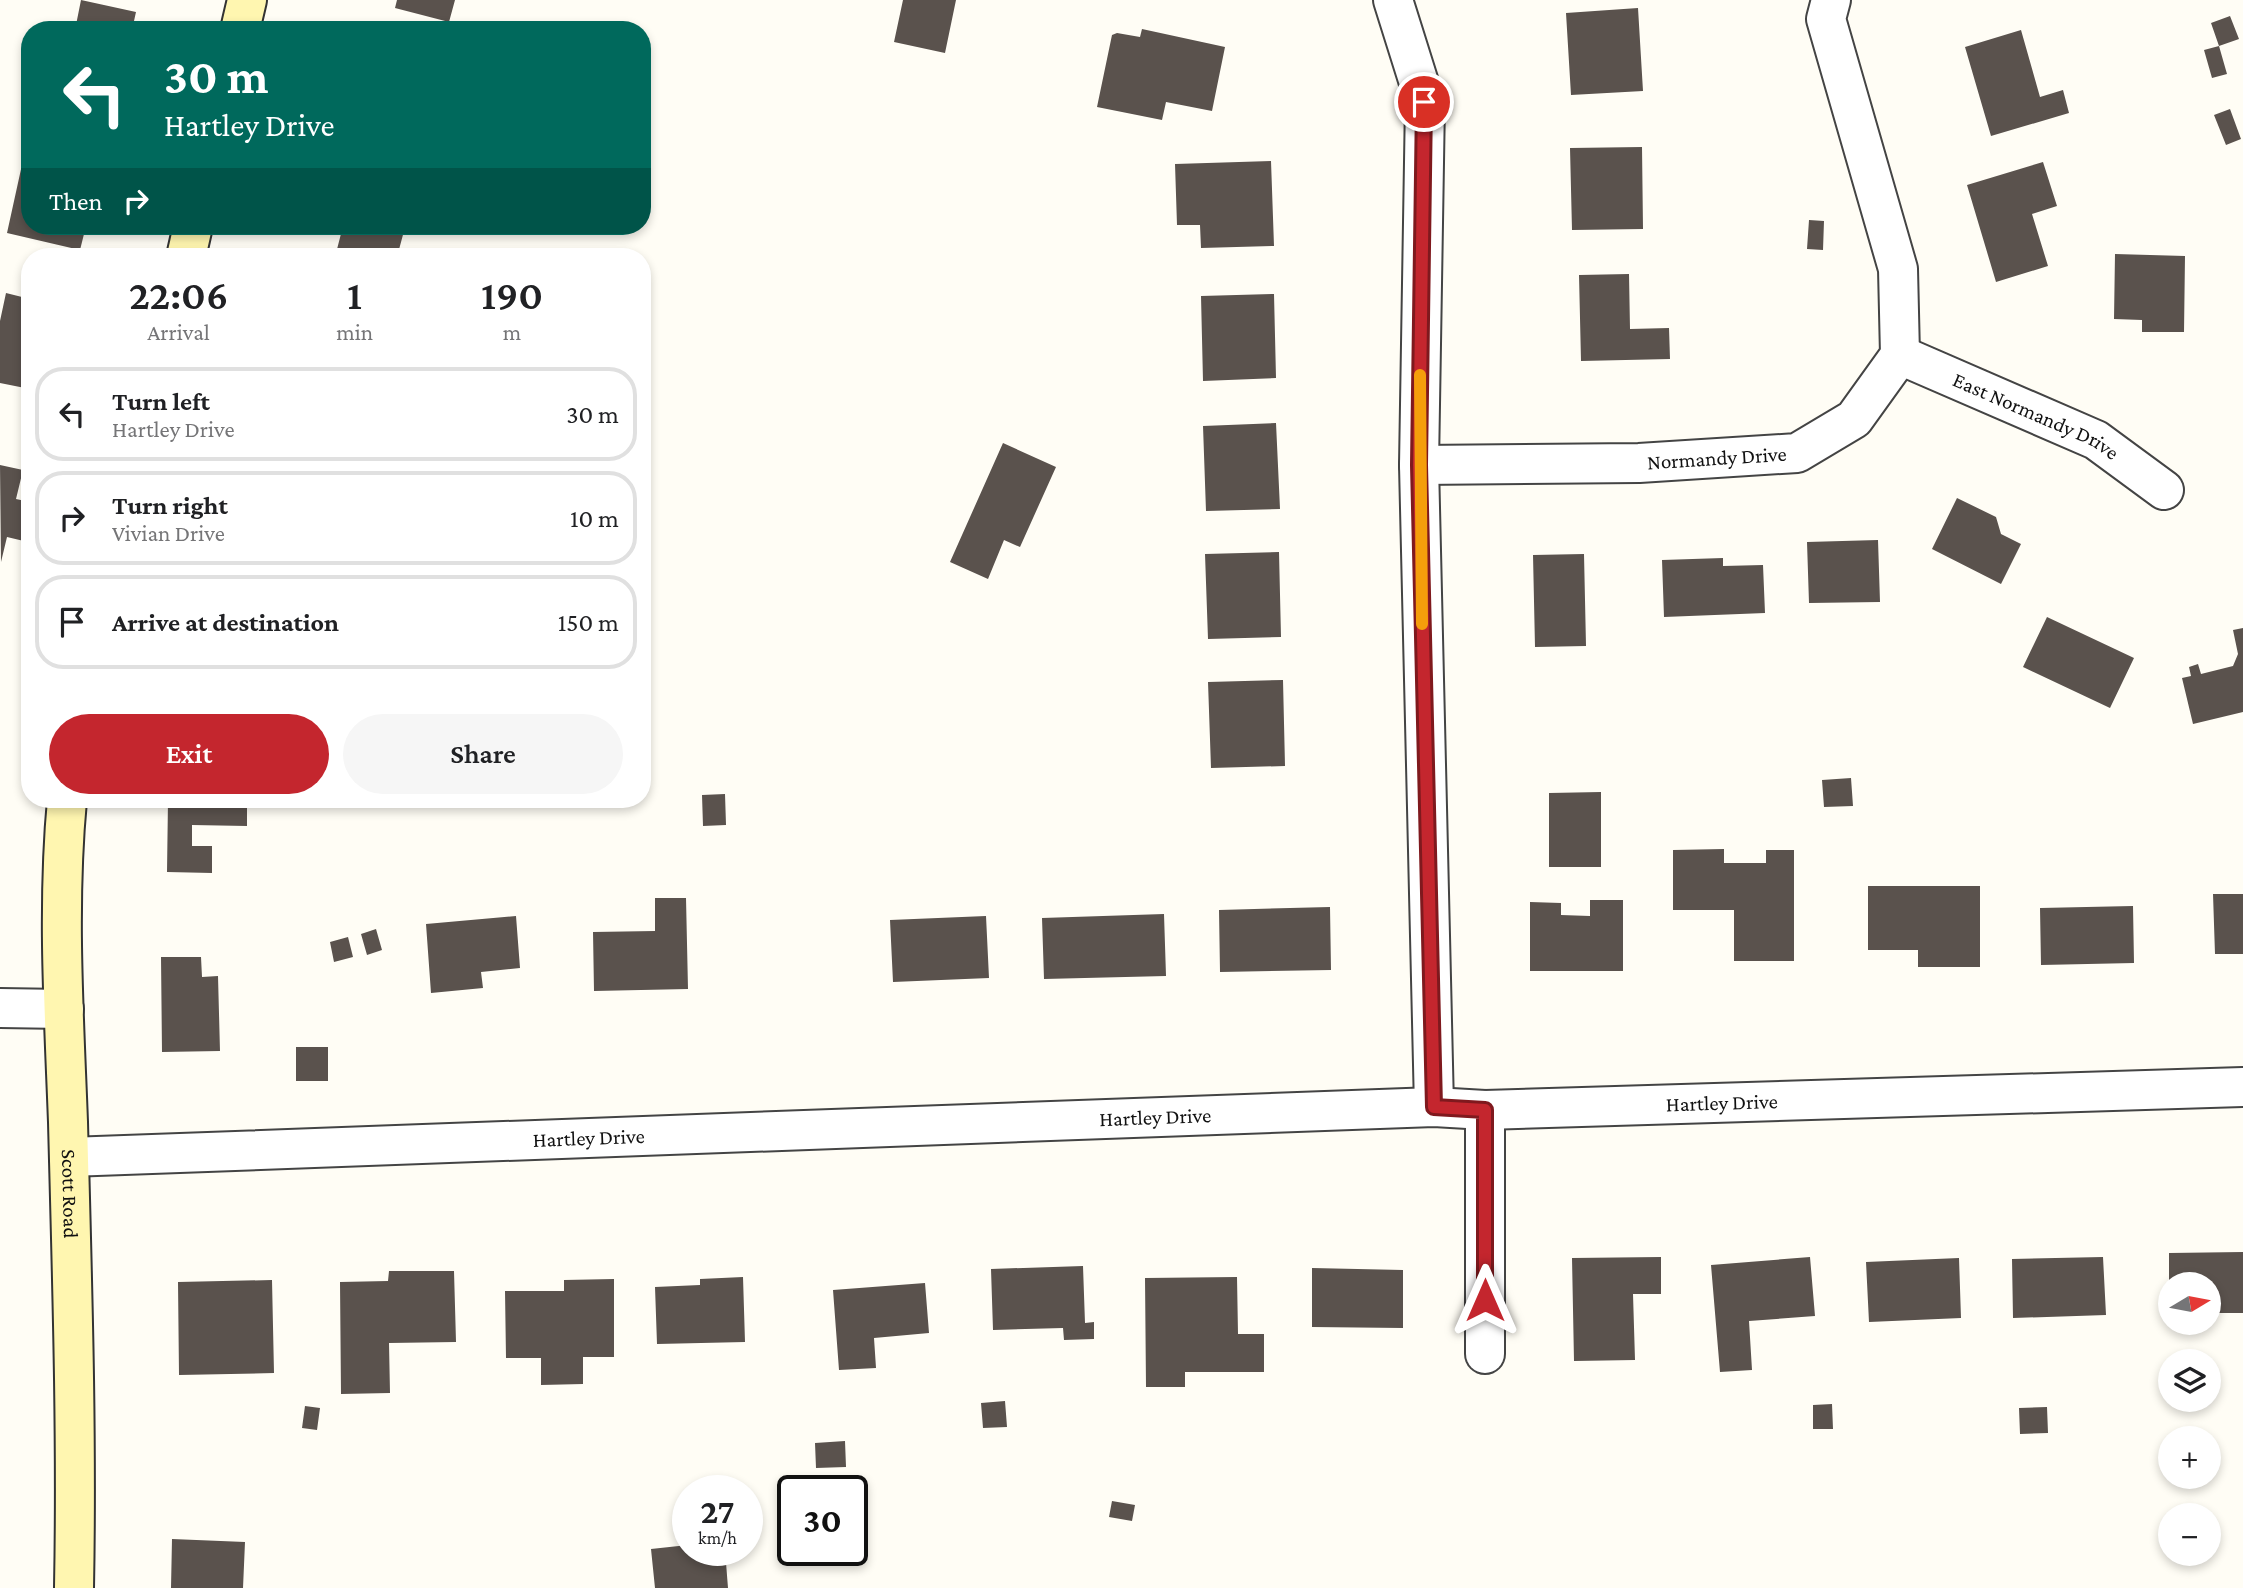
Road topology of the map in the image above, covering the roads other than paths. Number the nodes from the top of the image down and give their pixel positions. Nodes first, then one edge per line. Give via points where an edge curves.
1 (247, 0) edge
2 (1393, 0) edge
3 (1830, 0) edge
4 (242, 21) edge
5 (1900, 355) junction
6 (1419, 465) junction
7 (2164, 490) dead end
8 (67, 808) edge
9 (0, 1008) edge
10 (64, 1009) junction
11 (2243, 1087) edge
12 (1434, 1107) junction
13 (1485, 1110) junction
14 (69, 1157) junction
15 (1485, 1354) dead end
16 (74, 1588) edge

1 - 4 main road
2 - 6 street via 1424,102
3 - 5 street via 1826,19 1898,269
5 - 6 street, Normandy Drive via 1854,419 1797,453 1639,463
5 - 7 street, East Normandy Drive via 2096,440
6 - 12 street
8 - 10 main road, Scott Road via 62,888
9 - 10 street
10 - 14 main road, Scott Road
11 - 13 street, Hartley Drive
12 - 13 street, Hartley Drive
12 - 14 street, Hartley Drive
13 - 15 street
14 - 16 main road, Scott Road

